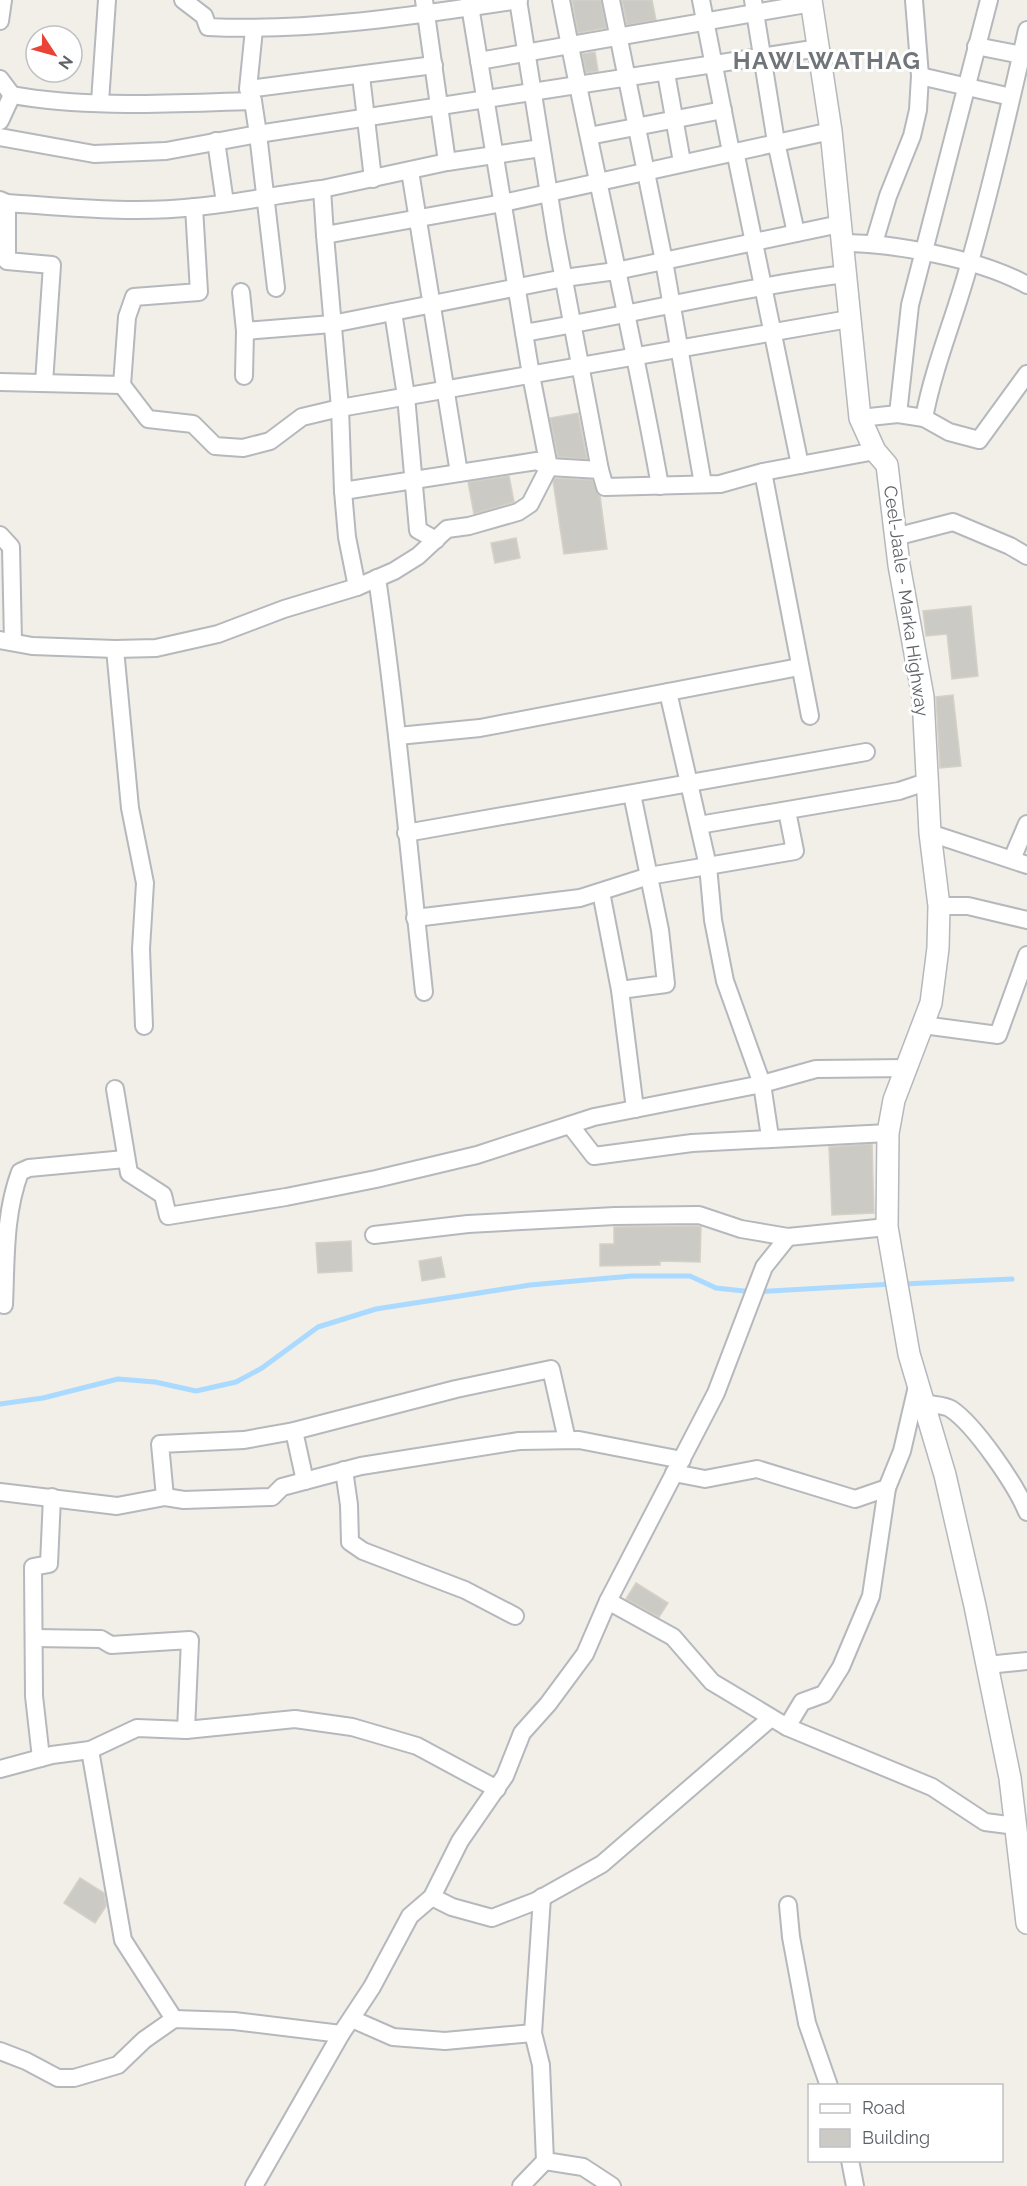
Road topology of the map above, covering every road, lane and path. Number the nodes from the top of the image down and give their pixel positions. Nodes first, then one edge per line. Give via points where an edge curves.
1 (3, 0) edge
2 (107, 0) edge
3 (183, 0) edge
4 (518, 0) edge
5 (561, 0) edge
6 (611, 0) edge
7 (701, 0) edge
8 (914, 0) edge
9 (990, 0) edge
10 (811, 1) edge
11 (469, 4) edge
12 (754, 6) edge
13 (425, 7) edge
14 (0, 21) edge
15 (705, 21) junction
16 (254, 29) junction
17 (1027, 30) edge
18 (620, 37) junction
19 (570, 46) junction
20 (976, 46) junction
21 (819, 48) junction
22 (526, 53) junction
23 (1024, 55) edge
24 (764, 57) junction
25 (479, 62) junction
26 (434, 65) junction
27 (714, 65) junction
28 (666, 73) junction
29 (361, 76) junction
30 (920, 76) junction
31 (0, 79) edge
32 (626, 79) junction
33 (577, 87) junction
34 (967, 88) junction
35 (12, 94) junction
36 (531, 94) junction
37 (251, 95) junction
38 (1011, 97) junction
39 (485, 101) junction
40 (100, 102) junction
41 (441, 107) junction
42 (723, 110) junction
43 (365, 117) junction
44 (674, 120) junction
45 (0, 121) edge
46 (636, 127) junction
47 (831, 131) junction
48 (258, 134) junction
49 (589, 136) junction
50 (0, 137) edge
51 (216, 141) junction
52 (776, 142) junction
53 (541, 148) junction
54 (733, 151) junction
55 (495, 156) junction
56 (447, 162) junction
57 (682, 162) junction
58 (410, 171) junction
59 (646, 171) junction
60 (373, 179) junction
61 (600, 183) junction
62 (322, 189) junction
63 (549, 193) junction
64 (266, 196) junction
65 (3, 201) edge
66 (225, 203) junction
67 (503, 203) junction
68 (194, 207) junction
69 (419, 218) junction
70 (796, 233) junction
71 (841, 234) junction
72 (325, 236) junction
73 (755, 243) junction
74 (874, 243) junction
75 (923, 253) junction
76 (664, 261) junction
77 (970, 264) junction
78 (616, 271) junction
79 (845, 274) junction
80 (564, 278) junction
81 (761, 285) junction
82 (1027, 285) edge
83 (276, 288) dead end
84 (517, 289) junction
85 (241, 292) dead end
86 (433, 305) junction
87 (670, 305) junction
88 (393, 312) junction
89 (627, 314) junction
90 (849, 319) junction
91 (332, 324) junction
92 (573, 324) junction
93 (245, 331) junction
94 (524, 333) junction
95 (771, 334) junction
96 (679, 349) junction
97 (637, 356) junction
98 (581, 364) junction
99 (1027, 374) edge
100 (531, 375) junction
101 (244, 376) dead end
102 (0, 382) edge
103 (44, 383) junction
104 (122, 385) junction
105 (444, 390) junction
106 (406, 396) junction
107 (340, 408) junction
108 (898, 414) junction
109 (860, 418) junction
110 (924, 418) junction
111 (875, 451) junction
112 (800, 465) junction
113 (549, 467) junction
114 (600, 470) junction
115 (763, 472) junction
116 (459, 473) junction
117 (415, 480) junction
118 (703, 484) junction
119 (660, 486) junction
120 (342, 491) junction
121 (0, 535) edge
122 (896, 537) junction
123 (436, 540) junction
124 (1027, 556) edge
125 (6, 577) edge
126 (377, 578) junction
127 (357, 587) junction
128 (6, 641) edge
129 (115, 649) junction
130 (799, 667) junction
131 (668, 692) junction
132 (810, 716) dead end
133 (398, 736) junction
134 (866, 752) dead end
135 (926, 782) junction
136 (689, 783) junction
137 (632, 794) junction
138 (787, 810) junction
139 (1027, 824) edge
140 (699, 825) junction
141 (405, 833) junction
142 (930, 833) junction
143 (1019, 862) edge
144 (708, 866) junction
145 (650, 876) junction
146 (601, 892) junction
147 (939, 906) junction
148 (415, 918) junction
149 (1027, 920) edge
150 (1027, 955) edge
151 (620, 990) junction
152 (424, 992) dead end
153 (923, 1024) junction
154 (144, 1026) dead end
155 (908, 1068) junction
156 (762, 1084) junction
157 (115, 1089) dead end
158 (635, 1109) junction
159 (570, 1125) junction
160 (888, 1133) junction
161 (770, 1137) junction
162 (124, 1159) junction
163 (887, 1227) junction
164 (374, 1235) dead end
165 (788, 1237) junction
166 (4, 1305) dead end
167 (918, 1382) junction
168 (924, 1403) junction
169 (294, 1431) junction
170 (567, 1440) junction
171 (678, 1467) junction
172 (344, 1470) junction
173 (305, 1481) junction
174 (887, 1488) junction
175 (0, 1492) edge
176 (52, 1497) junction
177 (165, 1497) junction
178 (1027, 1512) edge
179 (608, 1601) junction
180 (515, 1616) dead end
181 (34, 1638) junction
182 (1027, 1661) edge
183 (987, 1665) junction
184 (771, 1718) junction
185 (787, 1727) junction
186 (186, 1730) junction
187 (90, 1750) junction
188 (41, 1758) junction
189 (0, 1769) edge
190 (497, 1789) junction
191 (1020, 1836) edge
192 (432, 1897) junction
193 (542, 1898) junction
194 (788, 1905) dead end
195 (1027, 1923) edge
196 (174, 2019) junction
197 (352, 2019) junction
198 (532, 2032) junction
199 (340, 2034) junction
200 (0, 2052) edge
201 (829, 2084) edge
202 (545, 2161) junction
203 (850, 2162) edge
204 (254, 2186) edge
205 (520, 2186) edge
206 (612, 2186) edge
207 (855, 2186) edge

1 - 14 street
2 - 40 street
3 - 16 street via 204,16 208,27
4 - 11 street
4 - 22 street
5 - 19 street
6 - 18 street
7 - 15 street
8 - 30 street
9 - 20 street
10 - 12 street
10 - 21 street, Ceel-Jaale - Marka Highway
11 - 13 street
11 - 25 street
12 - 15 street
12 - 24 street
13 - 16 street via 298,28
13 - 26 street
15 - 18 street
15 - 27 street
16 - 37 street
17 - 23 street
18 - 19 street
18 - 32 street
19 - 22 street
19 - 33 street
20 - 23 street
20 - 34 street
21 - 24 street
21 - 47 street, Ceel-Jaale - Marka Highway
22 - 25 street
22 - 36 street
23 - 38 street
24 - 27 street
24 - 52 street
25 - 39 street
26 - 29 street
26 - 41 street
27 - 28 street
27 - 42 street
28 - 32 street
28 - 44 street
29 - 37 street
29 - 43 street
30 - 34 street
30 - 74 street via 912,136
31 - 35 street
32 - 33 street
32 - 46 street
33 - 36 street
33 - 49 street
34 - 38 street
34 - 75 street
35 - 40 street
35 - 45 street
36 - 39 street
36 - 53 street
37 - 40 street
37 - 48 street
38 - 77 street
39 - 41 street
39 - 55 street
41 - 43 street
41 - 56 street
42 - 44 street
42 - 54 street
43 - 48 street
43 - 60 street
44 - 46 street
44 - 57 street
46 - 49 street
46 - 59 street
47 - 52 street
47 - 71 street, Ceel-Jaale - Marka Highway
48 - 51 street
48 - 64 street
49 - 61 street
50 - 51 street via 94,154 166,151
51 - 66 street
52 - 54 street
52 - 70 street
53 - 55 street
53 - 63 street
54 - 57 street
54 - 73 street
55 - 56 street
55 - 67 street
56 - 58 street
57 - 59 street
58 - 60 street
58 - 69 street
59 - 61 street
59 - 76 street
60 - 62 street
61 - 63 street
61 - 78 street
62 - 64 street
62 - 72 street
63 - 67 street
63 - 80 street
64 - 66 street
64 - 83 street
65 - 68 street via 110,209
65 - 103 street via 6,261 52,265
66 - 68 street
67 - 69 street
67 - 84 street
68 - 104 street via 199,292 134,297 127,317
69 - 72 street
69 - 86 street
70 - 71 street
70 - 73 street
71 - 74 street
71 - 79 street, Ceel-Jaale - Marka Highway
72 - 91 street
73 - 76 street
73 - 81 street
74 - 75 street
75 - 77 street
75 - 108 street via 910,305
76 - 78 street
76 - 87 street
77 - 82 street
77 - 110 street via 933,371
78 - 80 street
78 - 89 street
79 - 81 street
79 - 90 street, Ceel-Jaale - Marka Highway
80 - 84 street
80 - 92 street
81 - 87 street
81 - 95 street
84 - 86 street
84 - 94 street
85 - 93 street
86 - 88 street
86 - 105 street
87 - 89 street
87 - 96 street
88 - 91 street
88 - 106 street
89 - 92 street
89 - 97 street
90 - 95 street
90 - 109 street, Ceel-Jaale - Marka Highway
91 - 93 street
91 - 107 street
92 - 94 street
92 - 98 street
93 - 101 street
94 - 100 street
95 - 96 street
95 - 112 street
96 - 97 street
96 - 118 street
97 - 98 street
97 - 119 street
98 - 100 street
98 - 114 street
99 - 110 street via 979,440 948,432
100 - 105 street
100 - 113 street
102 - 103 street
103 - 104 street
104 - 107 street via 148,419 193,424 215,446 243,448 270,441 302,417
105 - 106 street
105 - 116 street
106 - 107 street
106 - 117 street
107 - 120 street
108 - 109 street
108 - 110 street
109 - 111 street, Ceel-Jaale - Marka Highway
111 - 112 street
111 - 122 street, Ceel-Jaale - Marka Highway via 887,465
112 - 115 street
113 - 114 street
113 - 116 street via 537,461
113 - 123 street via 530,504 518,512 447,529
114 - 119 street via 604,487
115 - 118 street via 720,484
115 - 130 street
116 - 117 street
117 - 120 street
117 - 123 street via 418,530
118 - 119 street
120 - 127 street
121 - 125 street via 11,547
122 - 124 street via 953,522
122 - 135 street, Ceel-Jaale - Marka Highway via 923,697
123 - 126 street via 418,556
125 - 128 street
126 - 127 street
126 - 133 street
127 - 129 street via 218,634 156,648
128 - 129 street via 32,646
129 - 154 street via 130,808 145,883 141,949
130 - 131 street
130 - 132 street
131 - 133 street via 480,728
131 - 136 street
133 - 141 street
134 - 136 street
135 - 138 street via 899,791
135 - 142 street, Ceel-Jaale - Marka Highway
136 - 137 street
136 - 140 street
137 - 141 street
137 - 145 street
138 - 140 street
138 - 144 street via 795,851
139 - 143 street
140 - 144 street
141 - 148 street
142 - 143 street
142 - 147 street, Ceel-Jaale - Marka Highway
144 - 145 street
144 - 156 street via 725,981
145 - 146 street
145 - 151 street via 666,984
146 - 148 street via 580,898
146 - 151 street
147 - 149 street via 968,906
147 - 153 street, Ceel-Jaale - Marka Highway via 935,979
148 - 152 street
150 - 153 street via 998,1035
151 - 158 street
153 - 155 street, Ceel-Jaale - Marka Highway
155 - 156 street via 816,1069
155 - 160 street, Ceel-Jaale - Marka Highway via 894,1100
156 - 158 street
156 - 161 street
157 - 162 street
158 - 159 street
159 - 161 street via 594,1156
159 - 162 street via 477,1155 376,1179 168,1216 163,1195 129,1173
160 - 161 street
160 - 163 street, Ceel-Jaale - Marka Highway
162 - 166 street via 20,1172 7,1224
163 - 165 street
163 - 167 street, Ceel-Jaale - Marka Highway
164 - 165 street via 468,1224 699,1215 741,1229
165 - 171 street via 764,1267 716,1393
167 - 168 street, Ceel-Jaale - Marka Highway
167 - 174 street via 902,1451
168 - 178 street via 951,1408 986,1447 1018,1491
168 - 183 street, Ceel-Jaale - Marka Highway via 945,1474
169 - 170 street via 456,1389 551,1370
169 - 173 street
169 - 177 street via 244,1440 160,1444
170 - 171 street
170 - 172 street via 519,1441
171 - 174 street via 705,1479 757,1469 855,1499
171 - 179 street
172 - 173 street
172 - 180 street via 350,1542 363,1551 465,1590
173 - 177 street via 282,1487 272,1497
174 - 185 street via 871,1596 841,1667 824,1694 802,1702
175 - 176 street
176 - 177 street via 117,1506
176 - 181 street via 49,1564 33,1568
179 - 184 street via 673,1637 712,1682
179 - 190 street via 585,1654 522,1733
181 - 186 street via 101,1639 111,1645 190,1640
181 - 188 street via 34,1696
182 - 183 street
183 - 191 street, Ceel-Jaale - Marka Highway
184 - 185 street
184 - 193 street via 602,1864
185 - 191 street via 932,1787 985,1821
186 - 187 street via 137,1728
186 - 190 street via 296,1719 352,1727 417,1746
187 - 188 street
187 - 196 street via 123,1940
188 - 189 street
190 - 192 street via 460,1841
191 - 195 street, Ceel-Jaale - Marka Highway
192 - 193 street via 492,1918
192 - 197 street via 410,1916
193 - 198 street
194 - 201 street via 807,2023
196 - 199 street via 234,2021
196 - 200 street via 118,2065 74,2078 58,2078
197 - 198 street via 393,2037 445,2041
197 - 199 street
198 - 202 street via 541,2065
199 - 204 street
202 - 205 street
202 - 206 street via 583,2167
203 - 207 street

